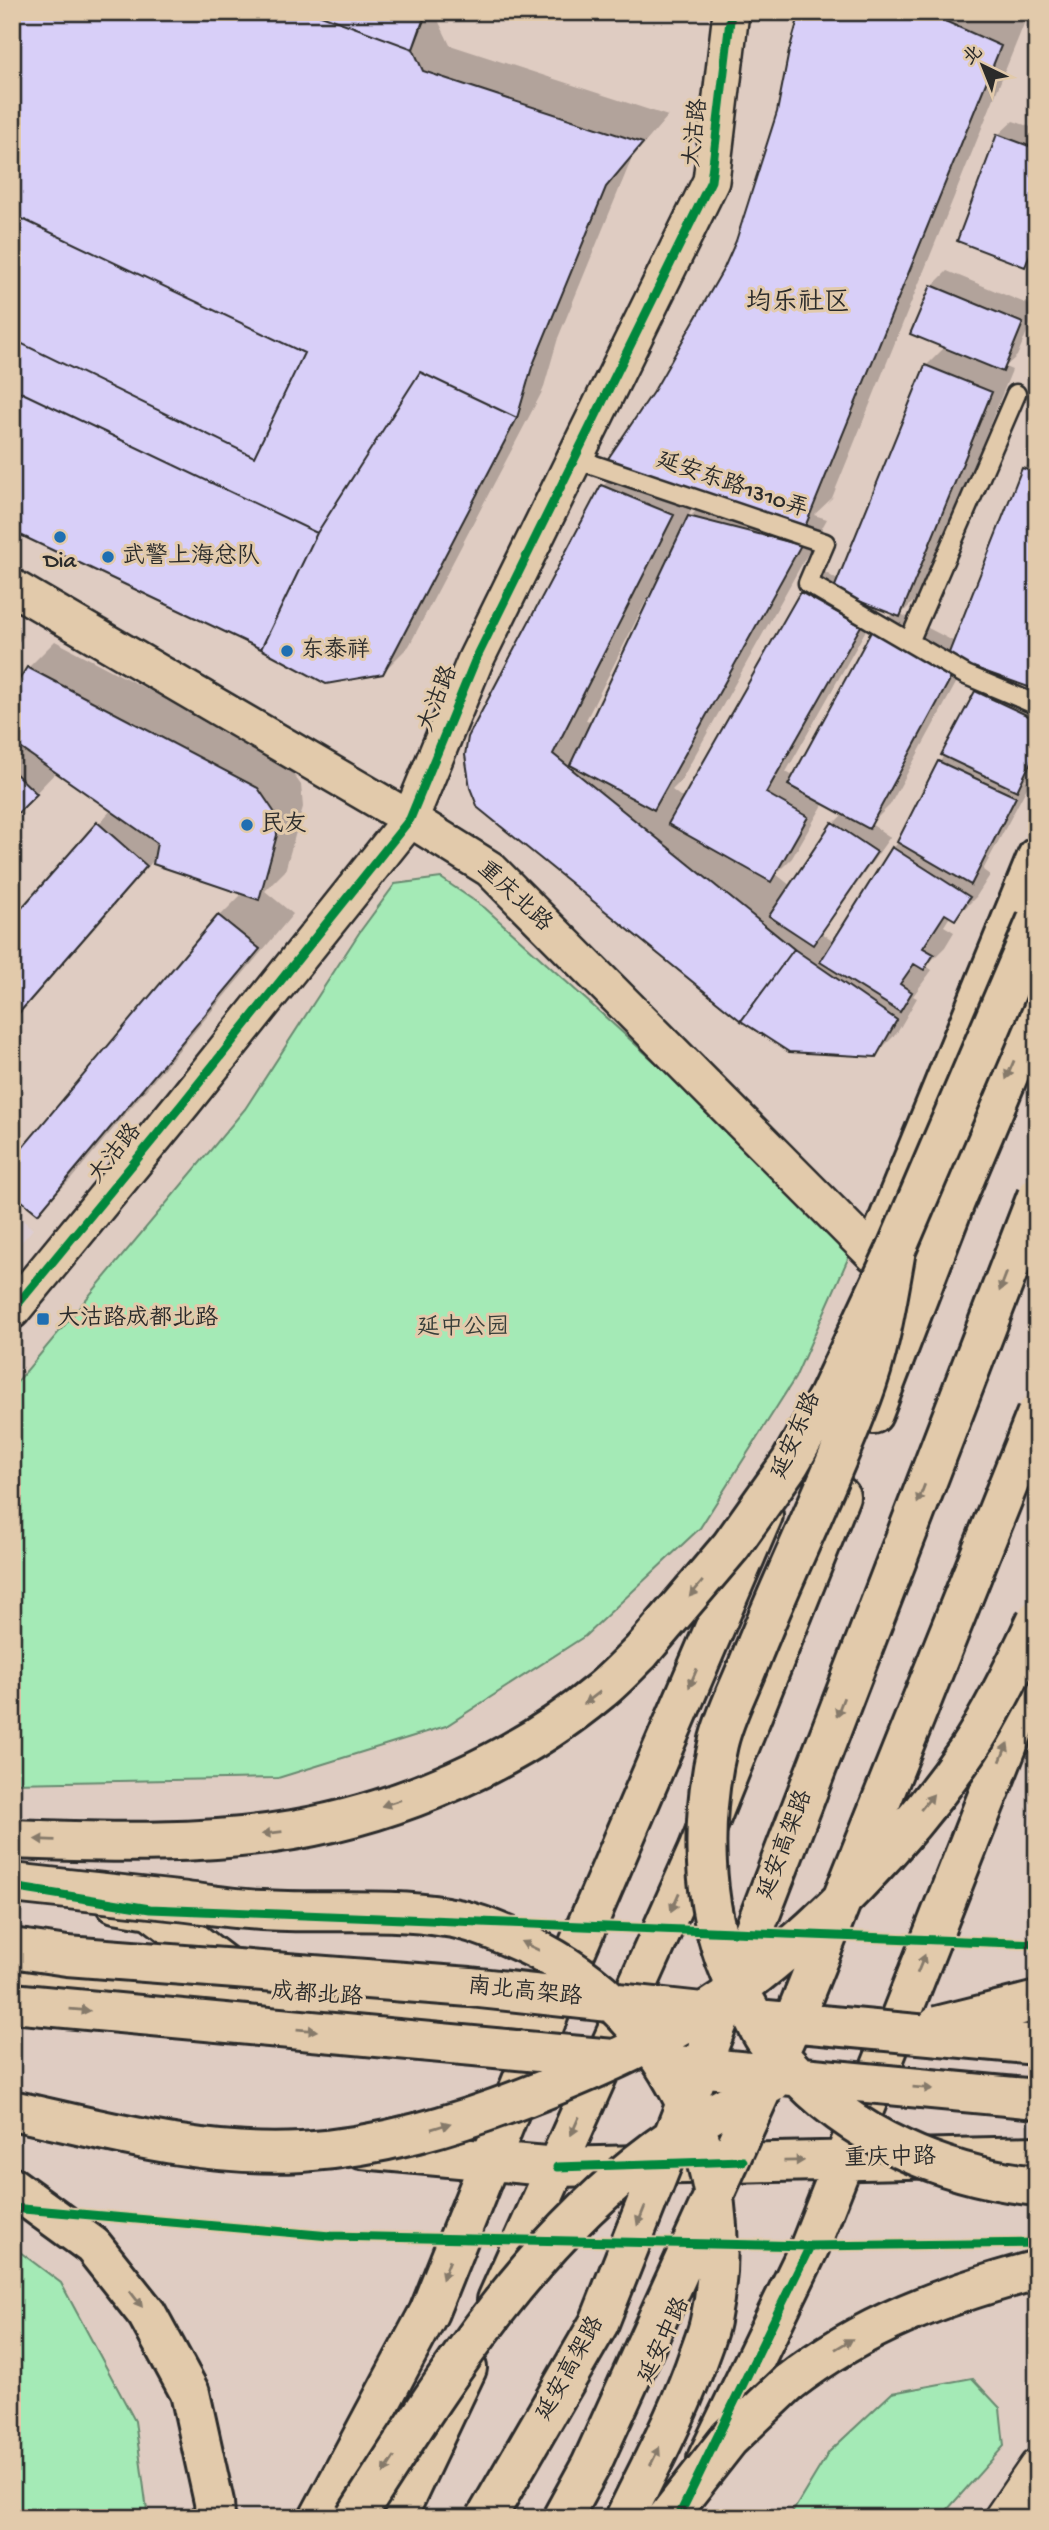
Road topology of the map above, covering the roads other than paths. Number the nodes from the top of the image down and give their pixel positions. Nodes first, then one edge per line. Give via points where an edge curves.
1 (731, 12) edge
2 (1016, 394) dead end
3 (575, 456) junction
4 (12, 587) edge
5 (909, 642) junction
6 (1037, 705) edge
7 (410, 819) junction
8 (1037, 858) edge
9 (1037, 920) edge
10 (1037, 1007) edge
11 (1037, 1196) edge
12 (955, 1202) junction
13 (885, 1253) junction
14 (12, 1311) edge
15 (907, 1330) junction
16 (1037, 1413) edge
17 (1037, 1429) edge
18 (1037, 1619) edge
19 (1037, 1671) edge
20 (12, 1839) edge
21 (12, 1885) edge
22 (12, 1948) edge
23 (12, 1971) edge
24 (260, 1992) junction
25 (1037, 2001) edge
26 (12, 2003) edge
27 (550, 2011) junction
28 (623, 2019) junction
29 (812, 2024) junction
30 (895, 2027) junction
31 (1037, 2033) edge
32 (1037, 2045) edge
33 (1037, 2099) edge
34 (12, 2109) edge
35 (1037, 2156) edge
36 (844, 2160) junction
37 (489, 2161) junction
38 (743, 2161) junction
39 (557, 2167) junction
40 (1037, 2186) edge
41 (12, 2187) edge
42 (1037, 2270) edge
43 (1037, 2467) edge
44 (215, 2518) edge
45 (319, 2518) edge
46 (355, 2518) edge
47 (396, 2518) edge
48 (485, 2518) edge
49 (562, 2518) edge
50 (579, 2518) edge
51 (625, 2518) edge
52 (667, 2518) edge
53 (678, 2518) edge
54 (1002, 2518) edge

1 - 3 street, 大沽路 via 711,181
2 - 5 lane
3 - 5 lane, 延安东路1310弄 via 825,543 808,583
3 - 7 street, 大沽路 via 475,662
4 - 7 street, 重庆北路
5 - 6 lane, 延安东路1310弄 via 966,675
7 - 13 street, 重庆北路 via 490,869
7 - 14 street, 大沽路
8 - 13 main road, 延安东路
9 - 13 main road, bridge
10 -> 12 main road
11 -> 48 main road, 延安高架路, bridge via 599,2323
12 - 13 main road
12 - 15 main road
13 - 15 main road
13 -> 20 main road, bridge via 828,1396 790,1463 732,1546 641,1652 561,1722 480,1768 339,1821 255,1835 128,1843
13 -> 27 main road, 延安东路
13 - 40 main road, bridge via 877,1349 862,1396 718,1741 708,1793 707,1865 713,1915 729,1971 765,2038 803,2083 836,2111 897,2148 953,2169
15 -> 28 main road via 698,1850
16 - 49 main road, bridge via 794,2019 591,2465
17 - 29 main road
34 -> 18 main road, bridge via 153,2142 236,2152 301,2152 399,2139 436,2128 631,2052 725,1998 762,1970 812,1928 888,1850 968,1750
30 -> 19 main road
21 - 24 main road via 150,1909
51 -> 21 main road, bridge via 687,2390 710,2323 718,2271 715,2204 700,2140 683,2095 635,2025 597,1989 533,1947 448,1917 261,1910
22 - 32 main road, 南北高架路, bridge via 470,1987 846,2029
23 - 24 main road, 成都北路
24 - 27 main road, 成都北路
25 -> 46 main road, bridge via 838,2055 732,2102 657,2149 615,2182 542,2253 469,2346
26 -> 33 main road, bridge
27 - 28 main road, 成都北路
27 - 37 main road, 延安东路
28 - 29 main road, 成都北路
28 -> 39 main road
29 - 30 main road
29 - 38 main road, 延安中路
30 - 31 main road
30 - 36 main road
34 - 37 main road via 268,2141
35 - 36 main road, 重庆中路
38 -> 36 main road, 重庆中路
36 - 53 main road via 810,2246
37 - 39 main road
37 -> 45 main road, 延安东路 via 429,2312
38 - 39 main road, 重庆中路
38 - 50 main road, 延安中路 via 711,2244
39 - 47 main road
41 -> 44 main road via 93,2246 147,2314 190,2393
52 -> 42 main road, bridge via 729,2439 814,2363 913,2309
43 - 54 street

